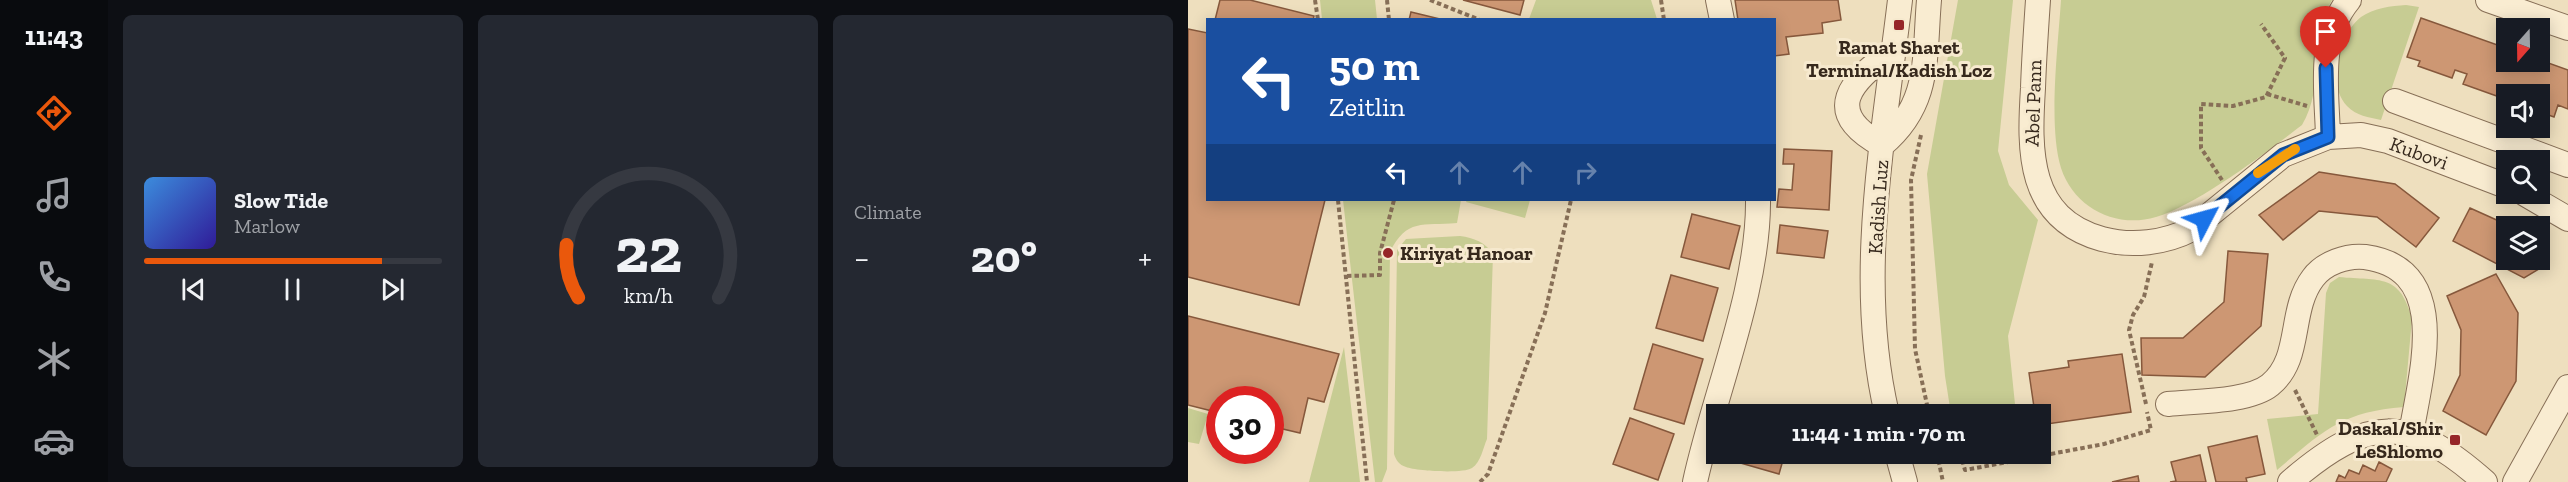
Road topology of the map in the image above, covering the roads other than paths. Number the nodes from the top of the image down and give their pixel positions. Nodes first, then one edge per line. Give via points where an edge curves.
1 (1718, 0) edge
2 (1900, 0) edge
3 (1929, 0) edge
4 (2038, 0) edge
5 (2349, 0) edge
6 (2488, 0) edge
7 (1722, 18) edge
8 (2568, 28) edge
9 (1893, 51) junction
10 (2395, 101) dead end
11 (2328, 137) junction
12 (1882, 145) junction
13 (2568, 165) edge
14 (2496, 182) edge
15 (1758, 201) edge
16 (2542, 204) edge
17 (2568, 219) edge
18 (2568, 387) edge
19 (1886, 404) edge
20 (2168, 404) dead end
21 (2411, 434) junction
22 (1900, 464) edge
23 (1695, 482) edge
24 (1905, 482) edge
25 (2290, 482) edge
26 (2485, 482) edge
27 (2515, 482) edge

1 - 7 street
2 - 9 street, Kadish Luz
3 - 12 street via 1917,100 1903,125
4 - 11 street, Abel Pann via 2031,159 2054,209 2092,236 2133,243 2175,238 2192,229 2283,155
5 - 11 street via 2328,39
6 - 8 street
9 - 12 street, Kadish Luz
9 - 12 street via 1856,82 1848,100 1847,111 1856,129
10 - 13 street
11 - 14 street, Kubovi via 2361,135 2388,141
12 - 19 street, Kadish Luz via 1874,281
15 - 23 street via 1747,284
16 - 17 street
18 - 27 street
20 - 21 street via 2247,395 2268,387 2285,370 2303,295 2313,276 2344,257 2365,257 2389,264 2408,279 2425,311 2426,334
21 - 25 street via 2369,433 2325,453
21 - 26 street via 2446,449
22 - 24 street

